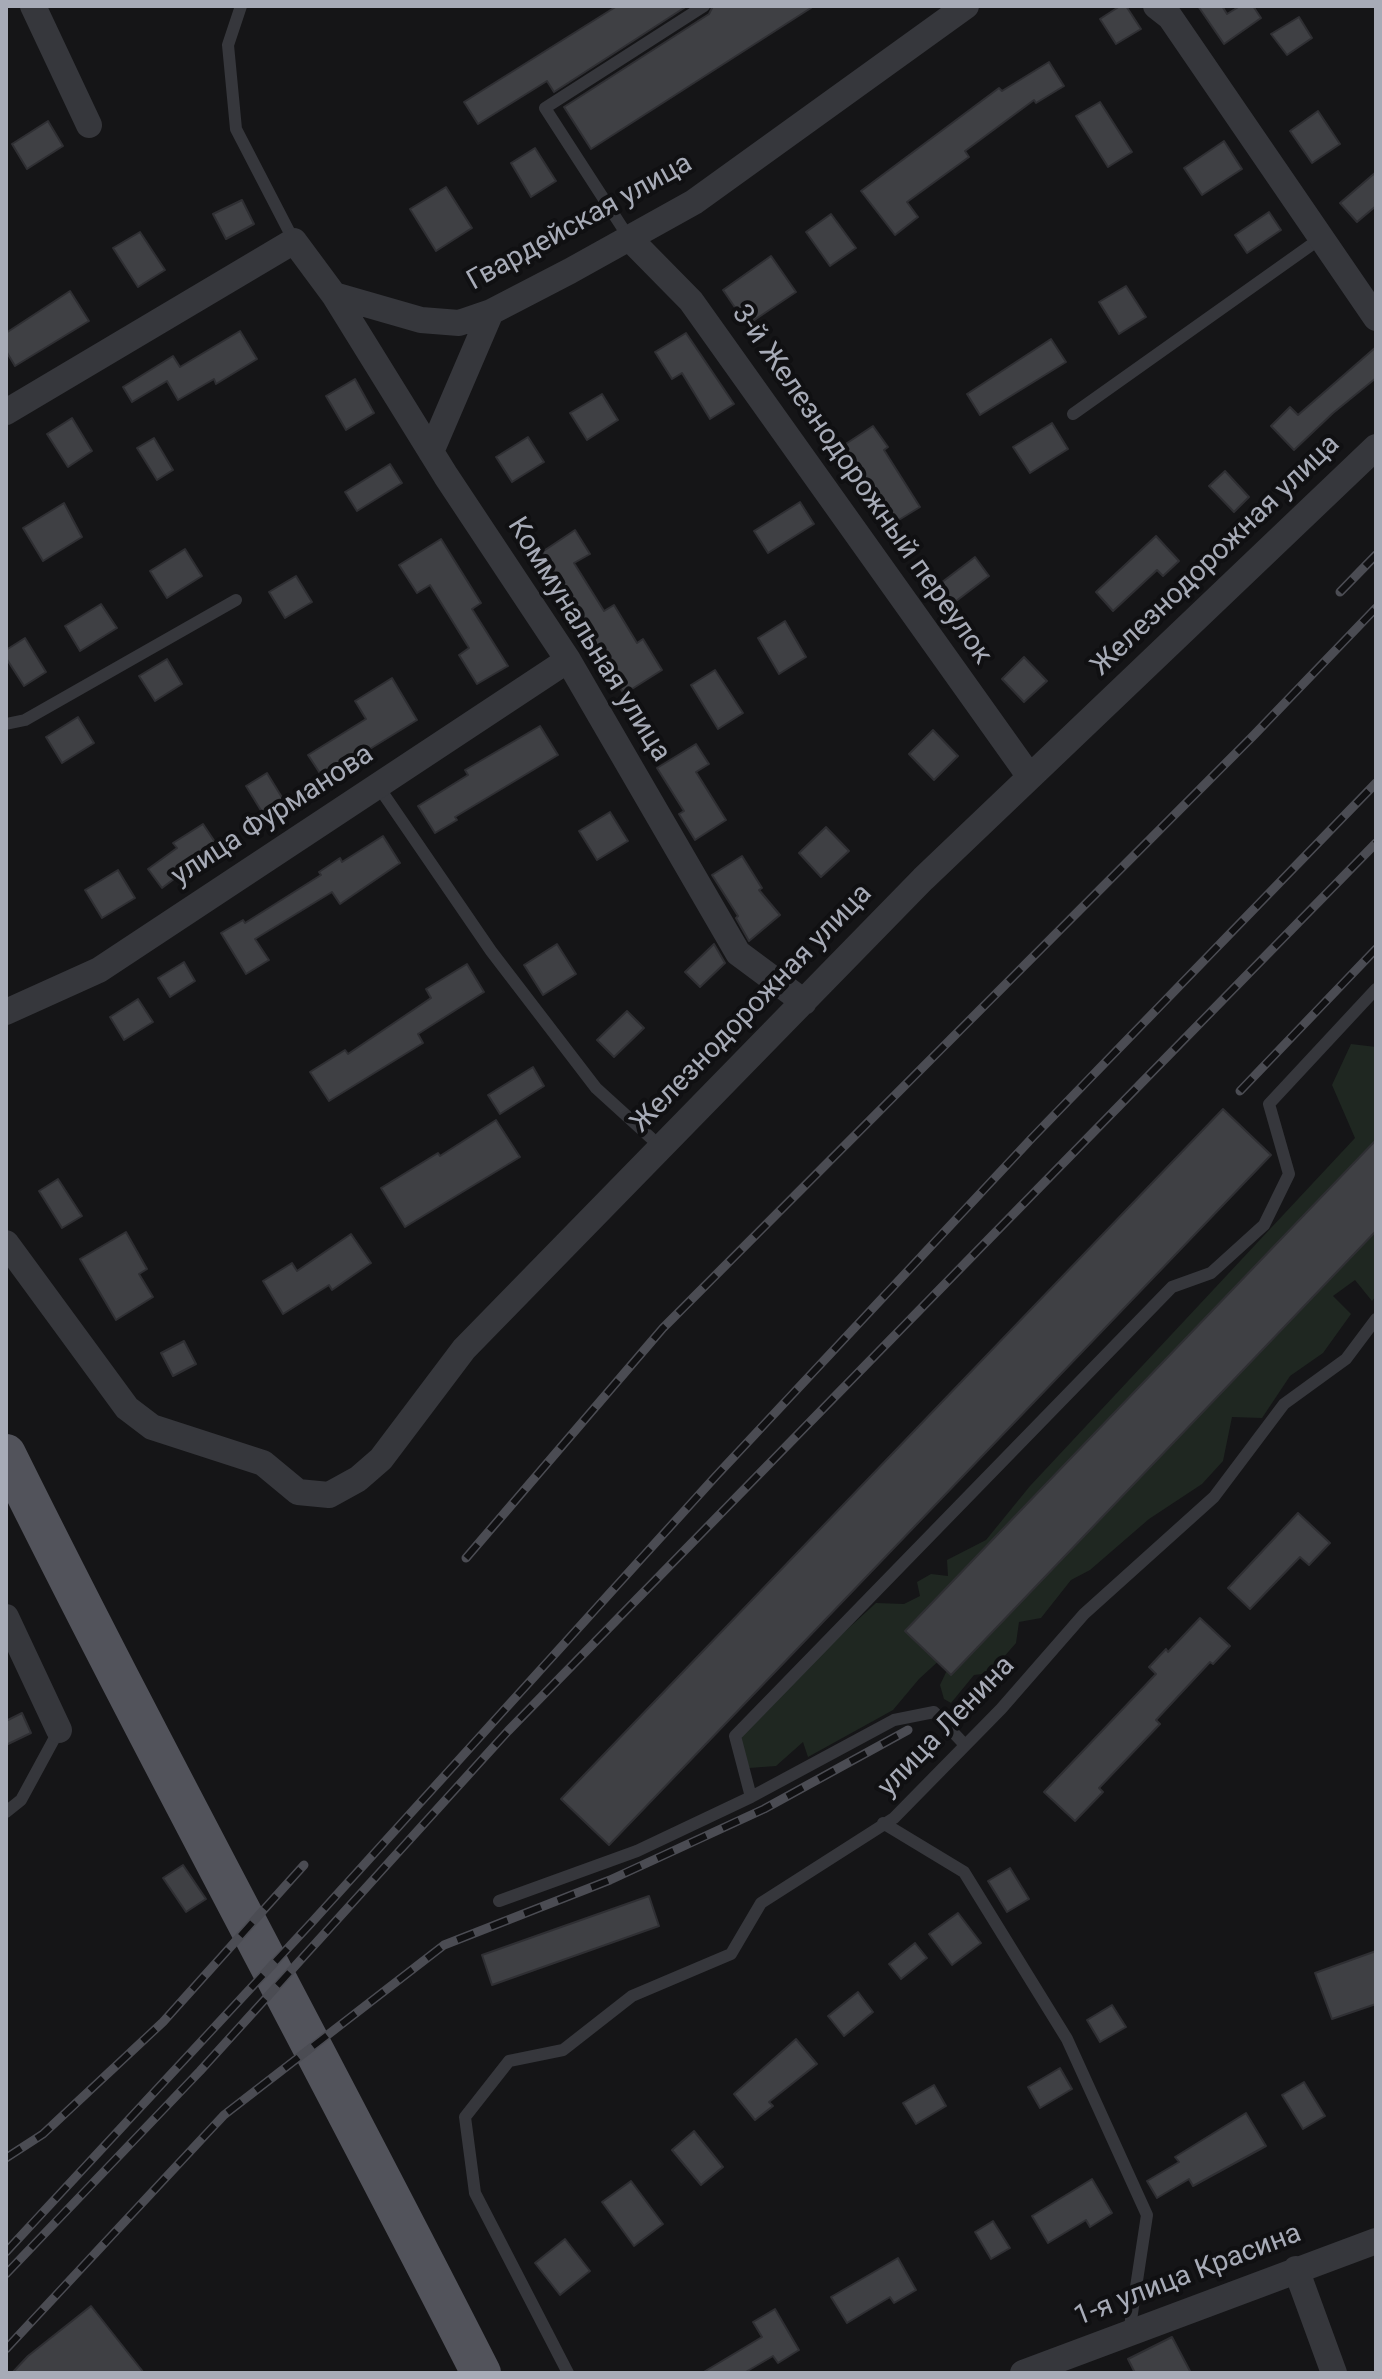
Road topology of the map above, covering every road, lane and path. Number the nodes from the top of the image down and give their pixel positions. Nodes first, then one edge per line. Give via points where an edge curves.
1 (33, 6) edge
2 (241, 6) edge
3 (704, 6) edge
4 (1156, 6) edge
5 (952, 10) edge
6 (89, 125) dead end
7 (629, 238) junction
8 (1321, 238) junction
9 (294, 241) junction
10 (334, 295) junction
11 (491, 312) junction
12 (1376, 318) edge
13 (6, 412) edge
14 (1073, 414) dead end
15 (1376, 447) edge
16 (431, 452) junction
17 (236, 600) dead end
18 (568, 660) junction
19 (6, 724) edge
20 (1030, 777) junction
21 (378, 786) junction
22 (1375, 992) edge
23 (804, 1002) junction
24 (6, 1012) edge
25 (662, 1148) junction
26 (6, 1243) edge
27 (1376, 1319) edge
28 (6, 1454) edge
29 (6, 1617) edge
30 (59, 1730) joint
31 (965, 1745) junction
32 (751, 1797) junction
33 (6, 1812) edge
34 (883, 1823) junction
35 (499, 1901) dead end
36 (1376, 2241) edge
37 (1296, 2269) junction
38 (1129, 2333) junction
39 (481, 2373) edge
40 (568, 2373) edge
41 (1023, 2373) edge
42 (1334, 2373) edge

1 - 6 street
2 - 9 lane via 228,45 236,129
3 - 7 lane via 545,108
4 - 8 street via 1170,17
5 - 7 street, Гвардейская улица via 694,202
7 - 11 street, Гвардейская улица
7 - 20 street, 3-й Железнодорожный переулок via 691,301
8 - 12 street
8 - 14 lane
9 - 10 street
9 - 13 street
10 - 11 street, Гвардейская улица via 421,320 459,323
10 - 16 street, Коммунальная улица
11 - 16 street
15 - 20 street, Железнодорожная улица
16 - 18 street, Коммунальная улица
17 - 19 lane via 25,720
18 - 21 street, улица Фурманова
18 - 23 street, Коммунальная улица via 738,953
20 - 23 street, Железнодорожная улица
21 - 24 street, улица Фурманова via 99,970
21 - 25 lane via 491,951 596,1088
22 - 32 lane via 1269,1104 1289,1174 1264,1225 1211,1273 1172,1287 735,1736
23 - 25 street, Железнодорожная улица
25 - 26 street, Железнодорожная улица via 464,1349 381,1459 329,1495 298,1492 263,1463 152,1427 127,1408
27 - 31 lane, улица Ленина via 1346,1359 1284,1404 1214,1497 1084,1614
28 - 39 main road
29 - 30 street
30 - 33 lane via 21,1800
31 - 32 lane via 934,1712 894,1720
31 - 34 lane, улица Ленина
32 - 35 lane via 637,1851
34 - 38 lane via 964,1872 1067,2039 1147,2215
34 - 40 lane, улица Ленина via 761,1903 731,1954 632,1996 563,2050 509,2061 465,2117 475,2193
36 - 37 street, 1-я улица Красина
37 - 38 street, 1-я улица Красина
37 - 42 street
38 - 41 street, 1-я улица Красина

